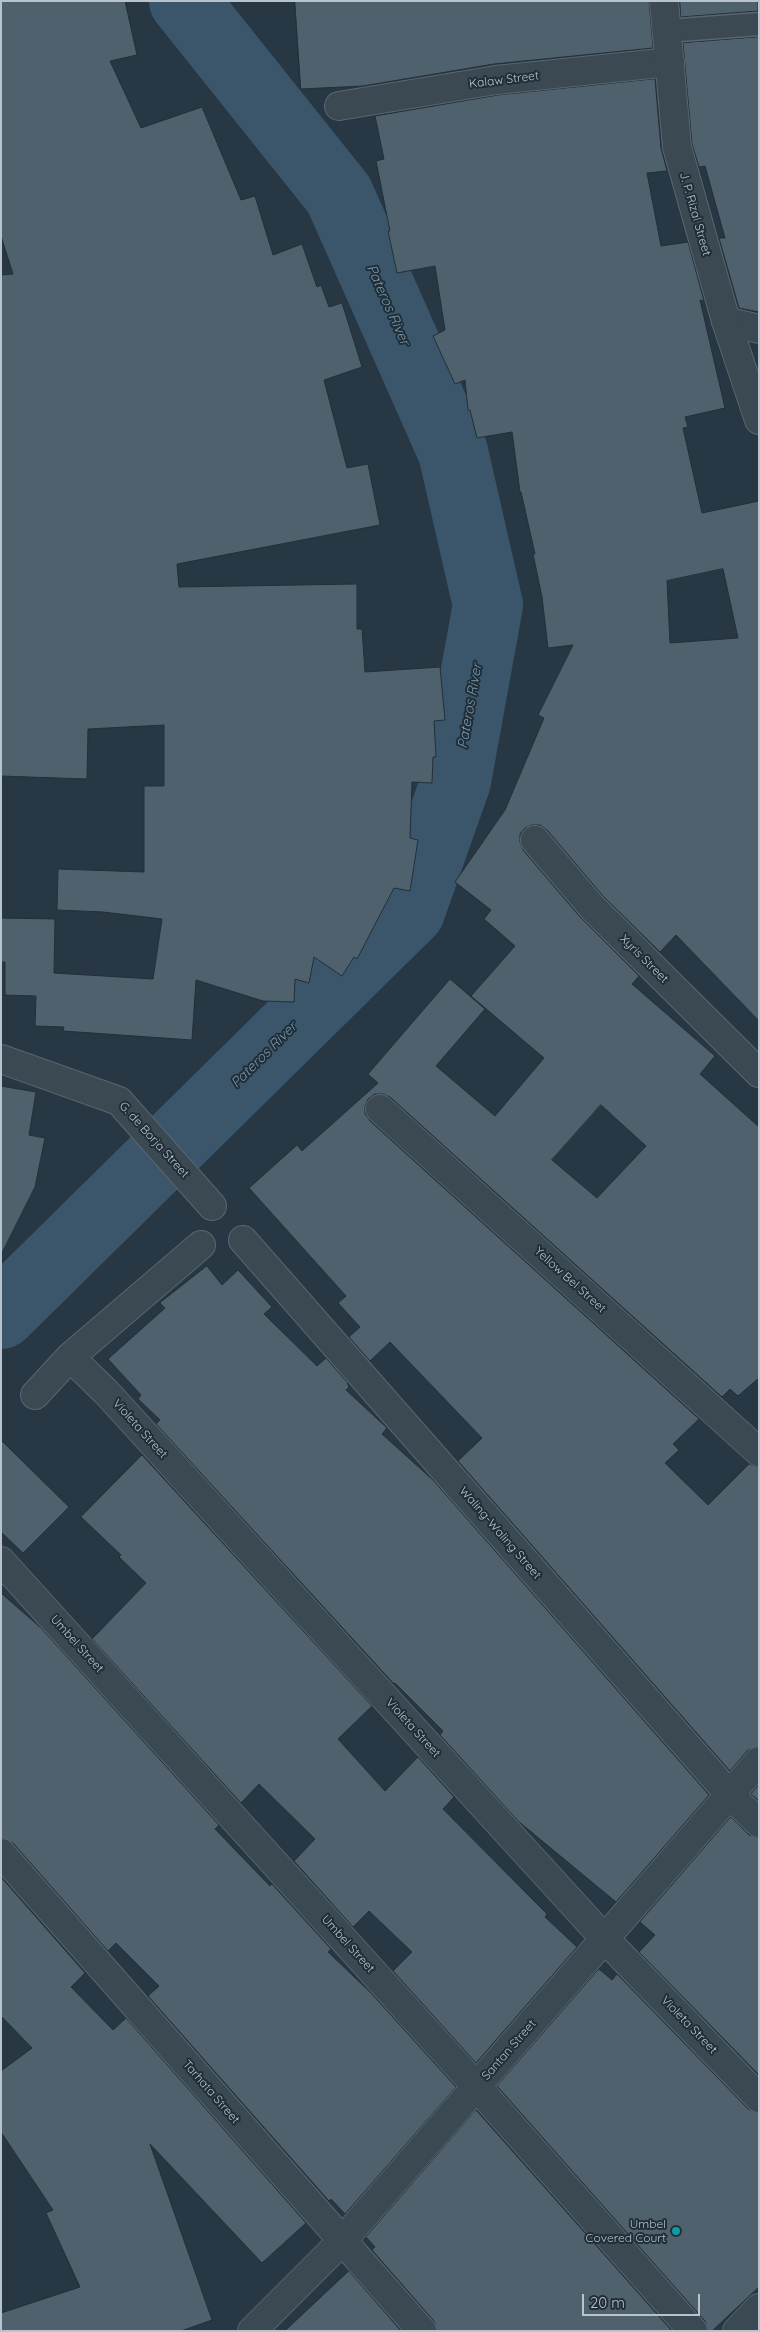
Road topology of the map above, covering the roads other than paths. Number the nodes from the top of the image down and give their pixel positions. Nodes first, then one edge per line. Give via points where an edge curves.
1 (664, 1) edge
2 (759, 24) edge
3 (667, 31) junction
4 (670, 62) junction
5 (339, 106) dead end
6 (726, 322) junction
7 (759, 329) edge
8 (759, 420) edge
9 (535, 840) dead end
10 (1, 1059) edge
11 (759, 1073) edge
12 (380, 1109) dead end
13 (212, 1206) dead end
14 (243, 1240) dead end
15 (201, 1245) dead end
16 (70, 1356) junction
17 (34, 1395) dead end
18 (759, 1452) edge
19 (1, 1561) edge
20 (759, 1761) edge
21 (730, 1795) junction
22 (759, 1823) edge
23 (1, 1853) edge
24 (605, 1939) junction
25 (477, 2087) junction
26 (759, 2098) edge
27 (342, 2241) junction
28 (759, 2308) edge
29 (252, 2331) edge
30 (422, 2331) edge
31 (693, 2331) edge
32 (737, 2331) edge

1 - 3 street, J. P. Rizal Street
2 - 3 lane
3 - 4 street, J. P. Rizal Street
4 - 5 street, Kalaw Street via 496,80
4 - 6 street, J. P. Rizal Street via 676,147
6 - 7 street
6 - 8 street, J. P. Rizal Street
9 - 11 street, Xyris Street via 592,907
10 - 13 street, G. de Borja Street via 119,1101
12 - 18 street, Yellow Bel Street
14 - 21 street, Waling-Waling Street
15 - 16 street
16 - 17 street
16 - 24 street, Violeta Street
19 - 25 street, Umbel Street
20 - 21 street, Santan Street
21 - 22 street, Waling-Waling Street
21 - 24 street, Santan Street
23 - 27 street, Tarhata Street
24 - 25 street, Santan Street
24 - 26 street, Violeta Street
25 - 27 street, Santan Street
25 - 31 street, Umbel Street
27 - 29 street, Santan Street
27 - 30 street, Tarhata Street
28 - 32 street

